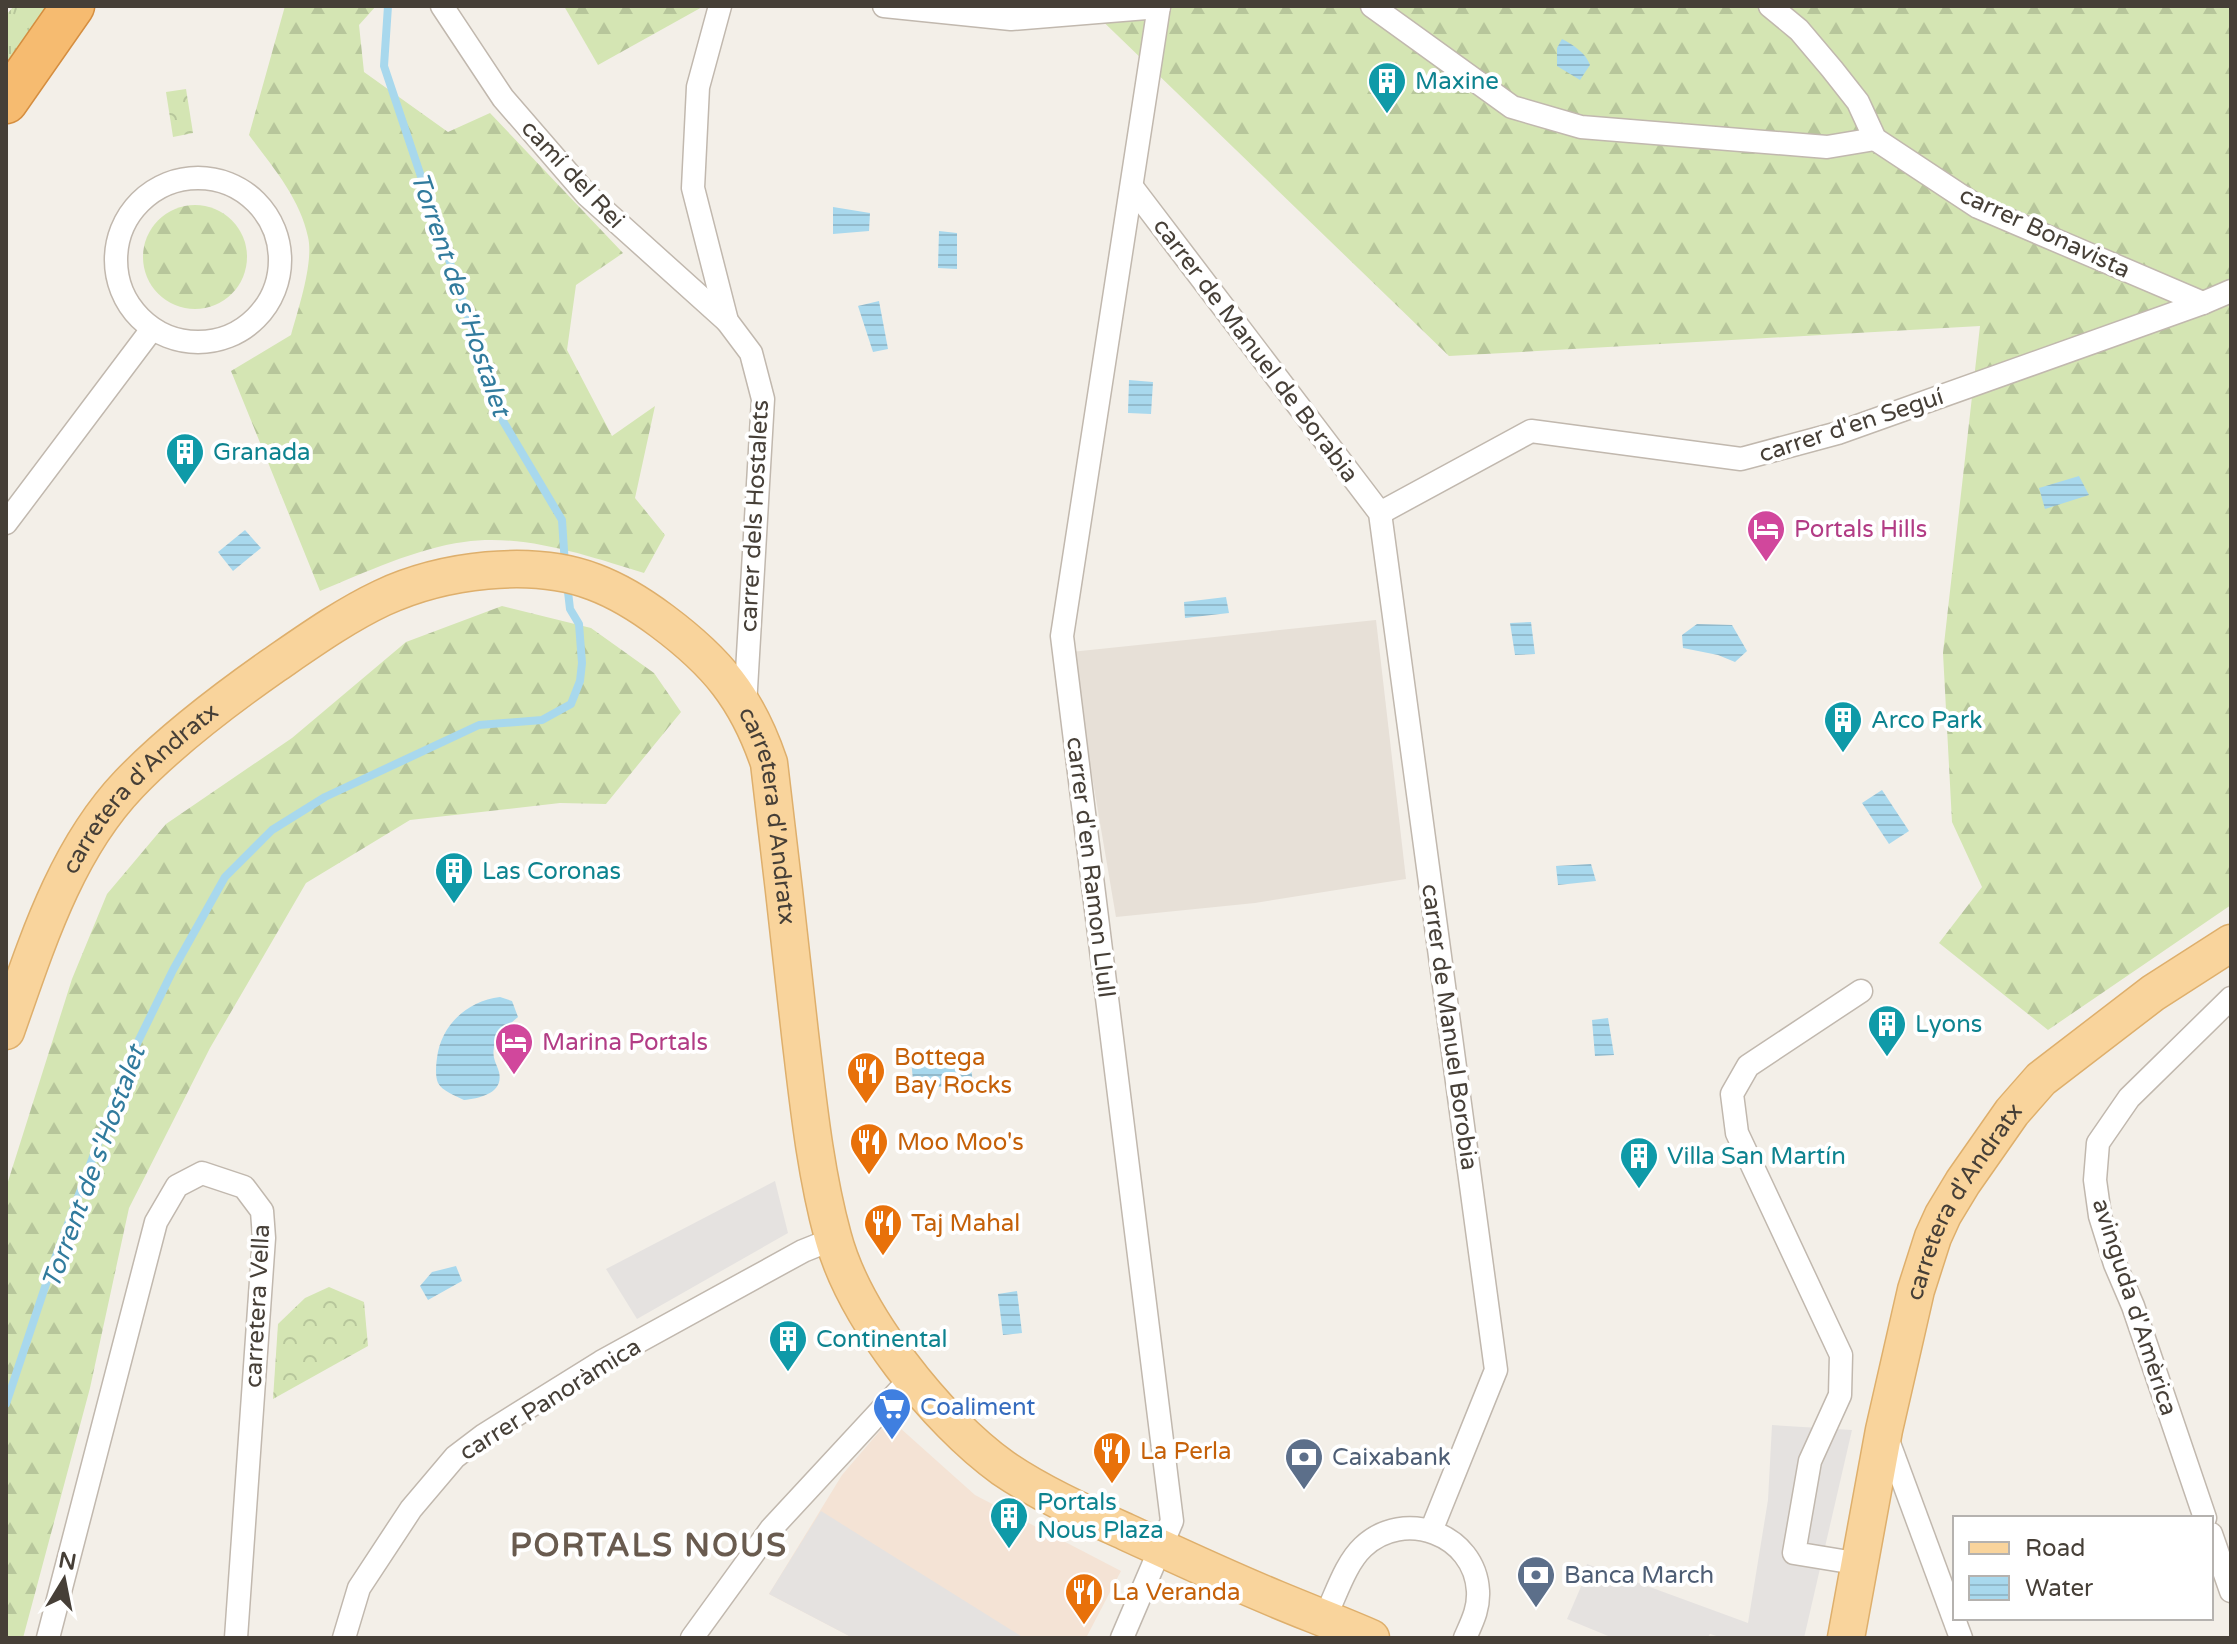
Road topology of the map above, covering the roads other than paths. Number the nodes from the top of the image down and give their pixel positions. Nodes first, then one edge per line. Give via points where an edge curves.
1 (73, 6) edge
2 (442, 6) edge
3 (720, 6) edge
4 (884, 6) edge
5 (1372, 6) edge
6 (1770, 6) edge
7 (1159, 7) edge
8 (6, 102) edge
9 (1875, 139) junction
10 (1132, 187) junction
11 (2231, 291) edge
12 (2203, 303) junction
13 (727, 321) junction
14 (152, 329) junction
15 (1380, 513) junction
16 (6, 523) edge
17 (745, 706) junction
18 (2231, 943) edge
19 (1861, 991) dead end
20 (2231, 998) edge
21 (6, 1031) edge
22 (833, 1239) junction
23 (911, 1378) junction
24 (1884, 1430) junction
25 (2204, 1516) edge
26 (1431, 1531) junction
27 (2213, 1540) edge
28 (1162, 1548) junction
29 (1861, 1564) junction
30 (2231, 1591) edge
31 (1953, 1616) edge
32 (1325, 1617) junction
33 (48, 1638) edge
34 (236, 1638) edge
35 (344, 1638) edge
36 (692, 1638) edge
37 (1122, 1638) edge
38 (1371, 1638) edge
39 (1465, 1638) edge
40 (1846, 1638) edge

1 - 8 highway
2 - 13 street, camí del Rei via 503,98 587,195
3 - 13 street, carrer dels Hostalets via 698,87 693,188
4 - 7 street via 1011,19
5 - 9 street via 1512,107 1581,127 1827,147
6 - 9 street via 1832,69 1858,102
7 - 10 street, carrer d'en Ramon Llull
9 - 12 street, carrer Bonavista via 1978,207
10 - 15 street, carrer de Manuel de Borabia
10 - 28 street, carrer d'en Ramon Llull via 1062,636 1172,1521
11 - 12 street, carrer d'en Seguí
12 - 15 street, carrer d'en Seguí via 1838,433 1741,459 1531,431
13 - 17 street, carrer dels Hostalets via 751,353 763,399
14 - 14 street via 177,340 223,339 253,323 270,302 280,276 273,224 257,202 235,186 209,178 181,179 155,190 134,208 120,232 115,259 119,286 132,310
14 - 16 street
15 - 26 street, carrer de Manuel Borobia via 1496,1370
17 - 21 main road, carretera d'Andratx via 689,640 593,581 565,574 478,571 443,576 382,598 254,679 139,775 99,822 68,871
17 - 22 main road, carretera d'Andratx via 769,763 805,1077
18 - 24 main road, carretera d'Andratx via 2098,1034 2041,1079 2012,1112 1954,1196 1933,1237
19 - 29 street via 1748,1066 1732,1094 1737,1133 1841,1355 1840,1395 1810,1461 1794,1553
20 - 25 street, avinguda d'Amèrica via 2129,1098 2098,1143 2095,1180 2115,1264
22 - 23 main road, carretera d'Andratx via 866,1310
22 - 35 street, carrer Panoràmica via 601,1362 455,1457 411,1509 359,1588
23 - 28 main road, carretera d'Andratx via 1003,1467 1063,1503
23 - 36 street via 771,1529
24 - 29 main road, carretera d'Andratx
24 - 31 street
26 - 32 street via 1398,1529 1372,1540 1352,1560
26 - 39 street via 1460,1549 1476,1578 1477,1608
27 - 30 street
28 - 32 main road, carretera d'Andratx
28 - 37 street, carrer d'en Ramon Llull
29 - 40 main road, carretera d'Andratx
32 - 38 main road, carretera d'Andratx
33 - 34 street, carretera Vella via 156,1222 177,1186 202,1173 244,1187 262,1211 264,1238

